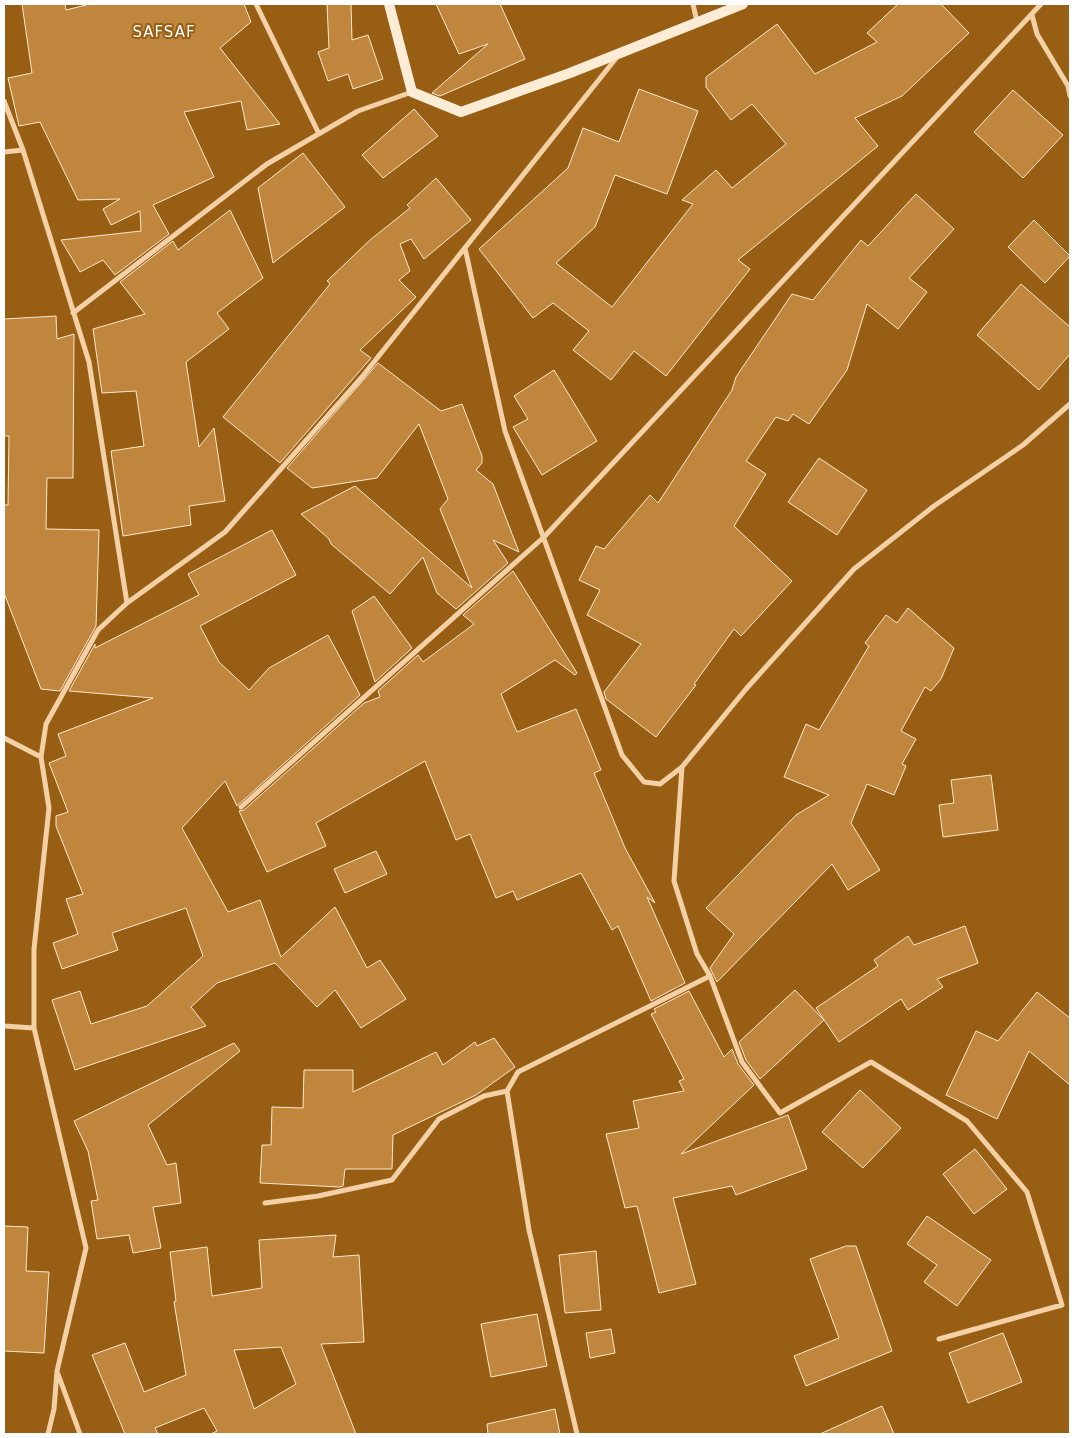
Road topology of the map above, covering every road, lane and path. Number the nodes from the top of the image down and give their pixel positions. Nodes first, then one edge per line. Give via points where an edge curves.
1 (256, 4) edge
2 (389, 4) edge
3 (692, 4) edge
4 (743, 4) edge
5 (1041, 4) edge
6 (1032, 15) junction
7 (697, 22) junction
8 (621, 52) junction
9 (412, 92) junction
10 (1070, 96) edge
11 (4, 101) edge
12 (319, 134) junction
13 (23, 150) junction
14 (4, 152) edge
15 (465, 248) junction
16 (73, 313) junction
17 (1070, 404) edge
18 (544, 537) junction
19 (127, 603) junction
20 (4, 738) edge
21 (41, 757) junction
22 (682, 767) junction
23 (241, 807) dead end
24 (710, 976) junction
25 (4, 1026) edge
26 (34, 1028) junction
27 (507, 1091) junction
28 (265, 1203) dead end
29 (939, 1339) dead end
30 (57, 1371) junction
31 (48, 1434) edge
32 (80, 1434) edge
33 (577, 1434) edge

1 - 12 street
2 - 9 street
3 - 7 street
4 - 7 street
5 - 6 street
6 - 10 street via 1037,34 1068,86
6 - 18 street
7 - 8 street
8 - 9 street via 461,112
8 - 15 street
9 - 12 street via 358,111
11 - 13 street
12 - 16 street via 268,164
13 - 14 street
13 - 16 street
15 - 18 street via 505,431
15 - 19 street via 362,377 225,532
16 - 19 street via 88,362
17 - 22 street via 1023,445 934,506 854,569 746,689
18 - 22 street via 622,755 644,782 660,784
18 - 23 street
19 - 21 street via 98,630 46,724
20 - 21 street
21 - 26 street via 49,808 34,949
22 - 24 street via 674,881 697,954
24 - 27 street via 518,1072
24 - 29 street via 742,1062 780,1113 870,1062 967,1121 1028,1192 1062,1306
25 - 26 street
26 - 30 street via 86,1248
27 - 28 street via 484,1096 439,1119 392,1180 318,1196
27 - 33 street via 529,1230
30 - 31 street
30 - 32 street

